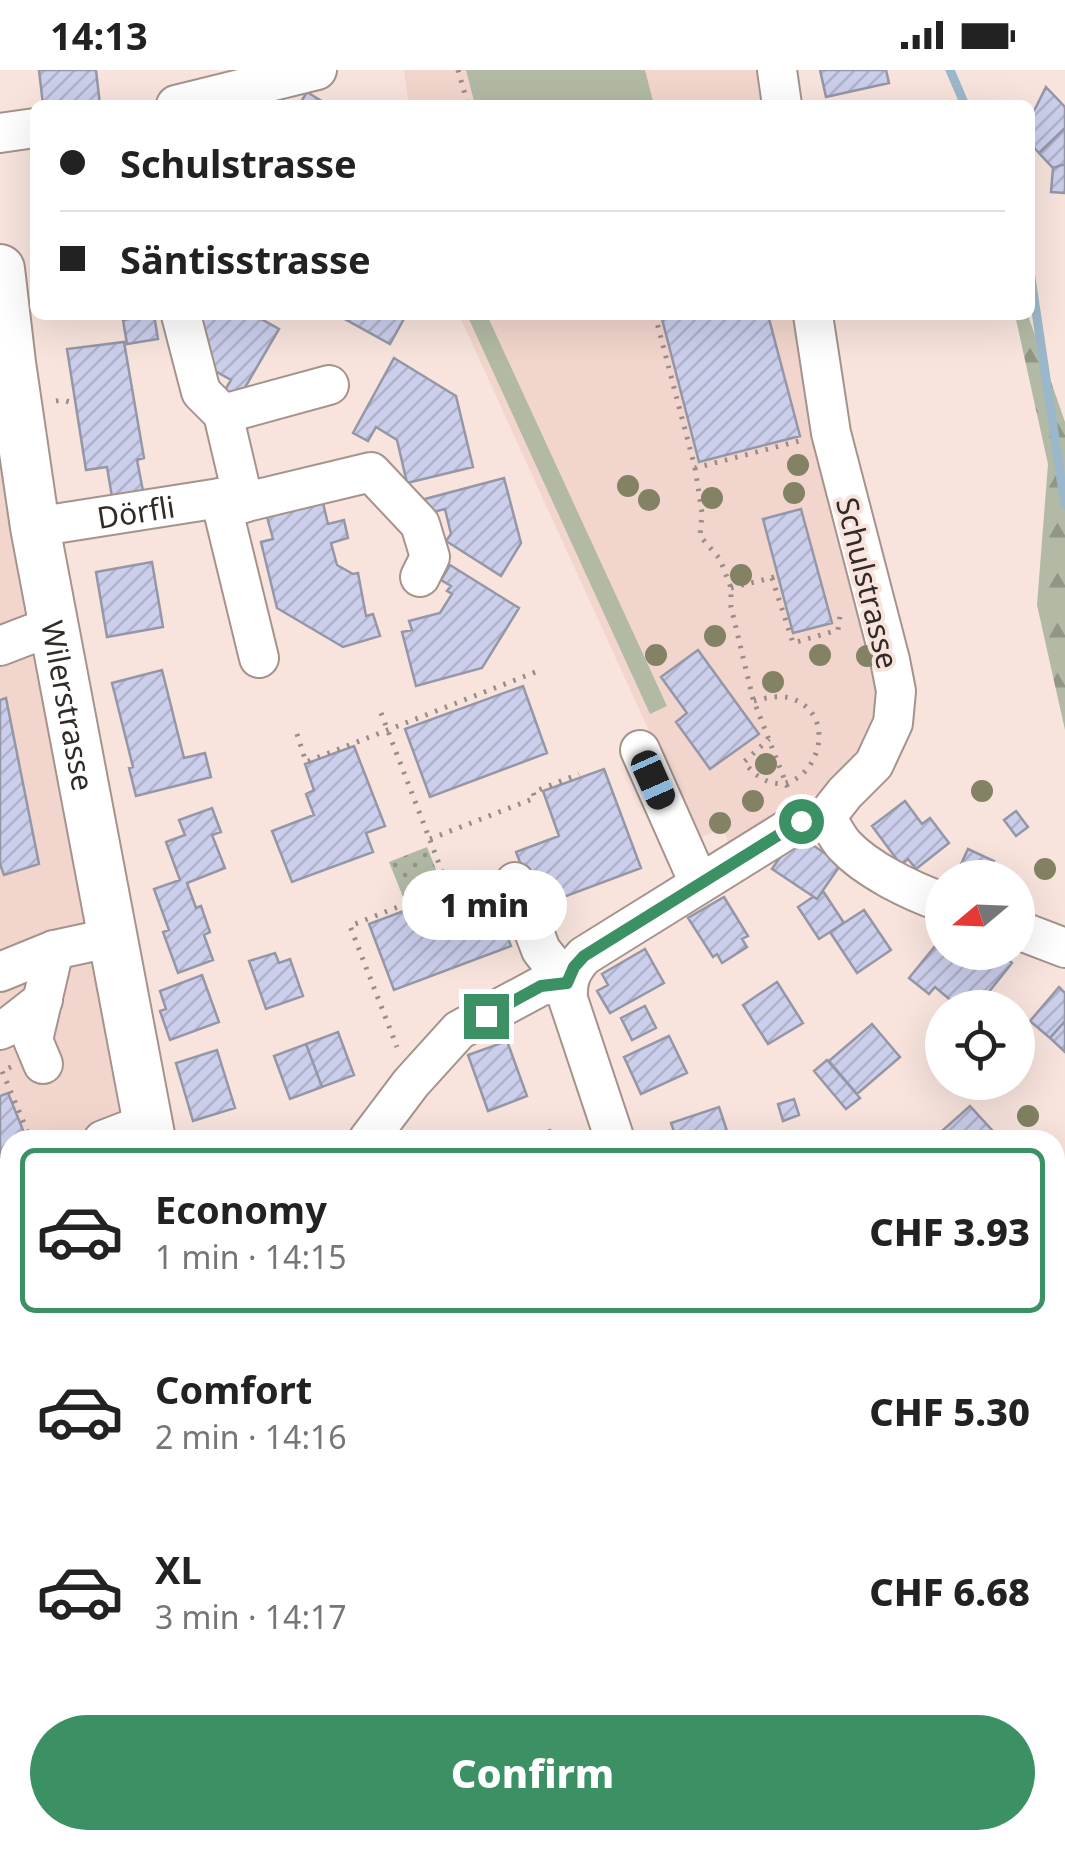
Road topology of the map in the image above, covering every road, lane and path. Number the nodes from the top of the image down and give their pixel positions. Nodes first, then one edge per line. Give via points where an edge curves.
1 (317, 70) edge
2 (458, 70) edge
3 (777, 70) edge
4 (196, 100) edge
5 (467, 100) edge
6 (781, 100) edge
7 (30, 129) edge
8 (0, 133) edge
9 (0, 269) edge
10 (182, 320) edge
11 (656, 320) edge
12 (814, 320) edge
13 (6, 377) edge
14 (308, 394) dead end
15 (222, 414) junction
16 (831, 433) junction
17 (12, 466) edge
18 (696, 468) junction
19 (234, 502) junction
20 (35, 526) junction
21 (420, 577) dead end
22 (730, 588) junction
23 (263, 608) dead end
24 (878, 618) junction
25 (52, 626) junction
26 (0, 646) edge
27 (259, 658) dead end
28 (538, 671) dead end
29 (754, 701) junction
30 (381, 712) dead end
31 (387, 730) junction
32 (296, 734) dead end
33 (769, 739) junction
34 (640, 750) dead end
35 (578, 774) dead end
36 (786, 782) junction
37 (790, 794) dead end
38 (826, 817) junction
39 (430, 839) junction
40 (515, 882) dead end
41 (699, 882) junction
42 (925, 896) edge
43 (114, 937) junction
44 (1035, 937) edge
45 (1065, 948) edge
46 (54, 950) junction
47 (0, 972) edge
48 (567, 983) junction
49 (25, 1044) edge
50 (411, 1083) junction
51 (149, 1130) edge
52 (376, 1130) edge
53 (611, 1130) edge

1 - 4 street
2 - 5 path
3 - 6 street
7 - 8 street
9 - 13 main road, Wilerstrasse
10 - 15 street via 200,392
11 - 18 path
12 - 16 street, Schulstrasse
13 - 17 main road, Wilerstrasse
14 - 15 street
15 - 19 street
16 - 18 path
16 - 24 street, Schulstrasse
17 - 20 main road, Wilerstrasse
18 - 22 path via 700,536 720,559
19 - 20 street, Dörfli
19 - 21 street, Dörfli via 371,472 420,524 430,557
19 - 23 street
19 - 27 street
20 - 25 main road, Wilerstrasse
22 - 24 path via 775,577 793,643 838,630 843,595 863,615
22 - 29 path
24 - 38 street, Schulstrasse via 896,691 893,723 874,764
25 - 26 street
25 - 43 main road, Wilerstrasse
28 - 31 path
29 - 33 path
29 - 36 path via 792,698 818,724 820,746 811,765
30 - 31 path
31 - 32 path via 306,762
31 - 39 path
33 - 36 path
33 - 36 path via 744,762 755,776
34 - 41 street
35 - 39 path
36 - 37 path
38 - 41 street, Schulstrasse via 801,821
38 - 42 street via 844,845
39 - 50 path via 448,887 350,926
40 - 48 street via 541,950
41 - 48 street, Schulstrasse via 584,956
43 - 46 street
43 - 51 main road, Wilerstrasse
44 - 45 street
46 - 47 street
46 - 49 street
48 - 50 street via 541,986 459,1030
48 - 53 street
50 - 52 street

